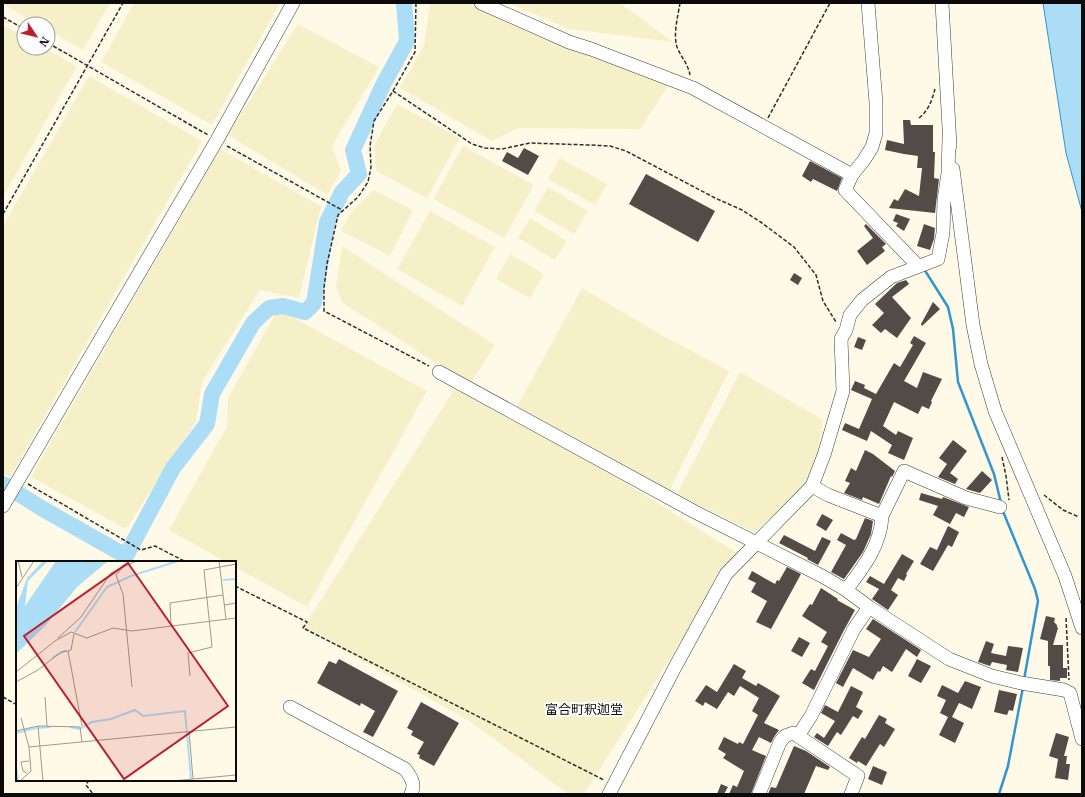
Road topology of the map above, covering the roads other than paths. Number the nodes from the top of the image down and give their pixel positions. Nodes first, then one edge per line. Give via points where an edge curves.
1 (293, 3) edge
2 (481, 3) edge
3 (868, 3) edge
4 (942, 3) edge
5 (949, 139) junction
6 (852, 175) junction
7 (921, 265) junction
8 (439, 372) road end
9 (812, 486) junction
10 (4, 503) edge
11 (1000, 507) dead end
12 (882, 516) junction
13 (756, 542) junction
14 (846, 590) junction
15 (869, 607) junction
16 (1082, 628) edge
17 (290, 707) dead end
18 (798, 736) junction
19 (1082, 739) edge
20 (614, 791) edge
21 (411, 794) edge
22 (759, 794) edge
23 (851, 794) edge

1 - 10 street via 217,140
2 - 6 street via 569,42 691,87
3 - 6 street via 879,136
4 - 5 street
5 - 7 street via 940,252 938,259
5 - 16 street via 973,325 981,364 995,411 1065,576
6 - 7 street via 845,190 872,211
7 - 9 street via 891,277 862,300 850,315 841,339 843,391
8 - 13 street via 695,512
9 - 12 street
9 - 13 street
11 - 12 street via 966,498 904,471
12 - 14 street via 877,542 865,565
13 - 14 street
13 - 20 street via 726,574 674,669
14 - 15 street
15 - 18 street via 854,629 811,716
15 - 19 street via 949,659 992,676 1070,693
17 - 21 street via 405,769 413,780
18 - 22 street via 793,733 785,736 780,742
18 - 23 street via 858,776

